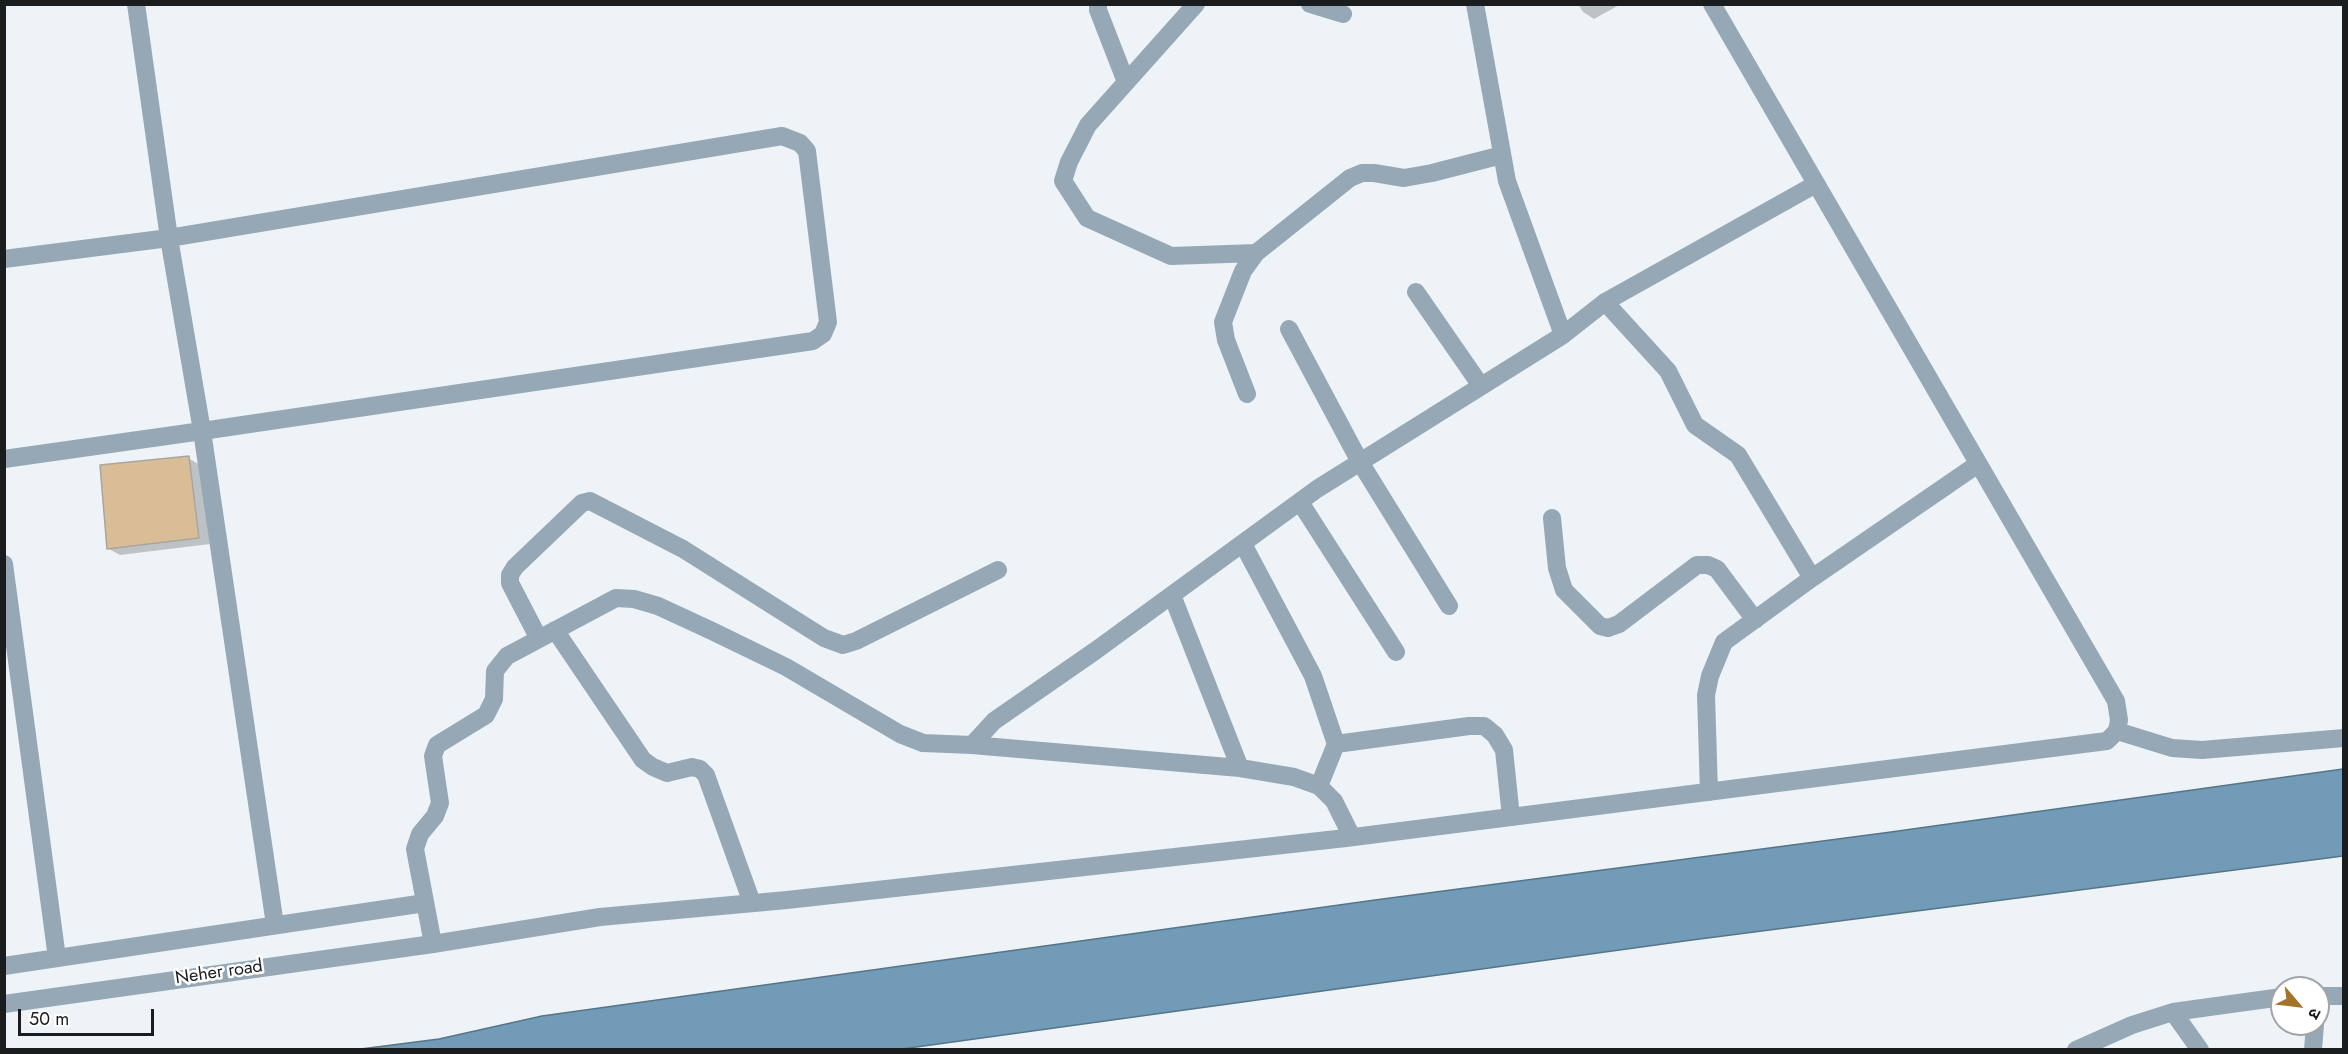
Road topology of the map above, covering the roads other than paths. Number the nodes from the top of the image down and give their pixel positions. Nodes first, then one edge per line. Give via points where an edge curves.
1 (136, 4) edge
2 (1098, 4) edge
3 (1196, 4) edge
4 (1310, 4) edge
5 (1475, 4) edge
6 (1712, 4) edge
7 (1343, 14) dead end
8 (1126, 82) junction
9 (1502, 155) junction
10 (1816, 184) junction
11 (169, 238) junction
12 (1256, 253) junction
13 (4, 259) edge
14 (1416, 292) dead end
15 (1605, 302) junction
16 (1289, 329) dead end
17 (1563, 335) junction
18 (1481, 386) junction
19 (1247, 394) dead end
20 (202, 430) junction
21 (4, 459) edge
22 (1360, 462) junction
23 (1978, 464) junction
24 (1300, 502) junction
25 (1552, 518) dead end
26 (1243, 543) junction
27 (4, 564) edge
28 (998, 570) dead end
29 (1812, 578) junction
30 (1172, 595) junction
31 (1449, 606) dead end
32 (1755, 620) junction
33 (547, 635) junction
34 (1396, 652) dead end
35 (2116, 731) junction
36 (2343, 738) edge
37 (1336, 744) junction
38 (972, 745) junction
39 (1240, 768) junction
40 (1319, 786) junction
41 (1709, 792) junction
42 (1511, 817) junction
43 (1352, 837) junction
44 (425, 903) junction
45 (752, 903) junction
46 (275, 925) junction
47 (433, 944) junction
48 (57, 958) junction
49 (4, 966) edge
50 (2270, 999) edge
51 (4, 1004) edge
52 (2173, 1012) junction
53 (2076, 1050) edge
54 (2200, 1050) edge

1 - 11 street
2 - 8 street
3 - 8 street
4 - 7 street
5 - 9 street
6 - 10 street
8 - 12 street via 1088,125 1069,162 1063,181 1070,195 1088,218 1171,256
9 - 12 street via 1404,178 1362,173 1350,178
9 - 17 street via 1507,181
10 - 15 street
10 - 23 street
11 - 13 street
11 - 20 street
11 - 20 street via 782,136 800,143 807,151 828,322 824,334 813,341
12 - 19 street via 1243,271 1222,322
14 - 18 street
15 - 17 street
15 - 29 street via 1668,371 1695,425 1738,454
16 - 22 street
17 - 18 street
18 - 22 street
20 - 21 street
20 - 46 street
22 - 24 street
22 - 31 street
23 - 29 street
23 - 35 street via 2116,701 2120,720
24 - 26 street
24 - 34 street
25 - 32 street via 1557,568 1564,590 1600,626 1618,624 1697,565 1708,564 1717,568
26 - 30 street
26 - 37 street via 1313,676
27 - 48 street
28 - 33 street via 843,645 824,638 683,549 590,501 582,503 510,575 510,583
29 - 32 street
30 - 38 street via 994,721
30 - 39 street
32 - 41 street via 1724,642 1710,676 1706,694
33 - 38 street via 616,598 634,599 658,606 786,666 900,734 923,743
33 - 44 street via 499,663 494,699 486,715 437,745 433,756 440,802 415,849
33 - 45 street via 643,760 667,773 692,767 706,775
35 - 36 street via 2172,748 2202,750
35 - 41 street, Neher road via 2107,741
37 - 40 street
37 - 42 street via 1484,726 1504,750
38 - 39 street
39 - 40 street via 1294,777
40 - 43 street via 1334,801
41 - 42 street, Neher road
42 - 43 street, Neher road
43 - 45 street, Neher road
44 - 46 street
44 - 47 street
45 - 47 street, Neher road via 600,917
46 - 48 street
47 - 51 street, Neher road
48 - 49 street
50 - 52 street
52 - 53 street
52 - 54 street

